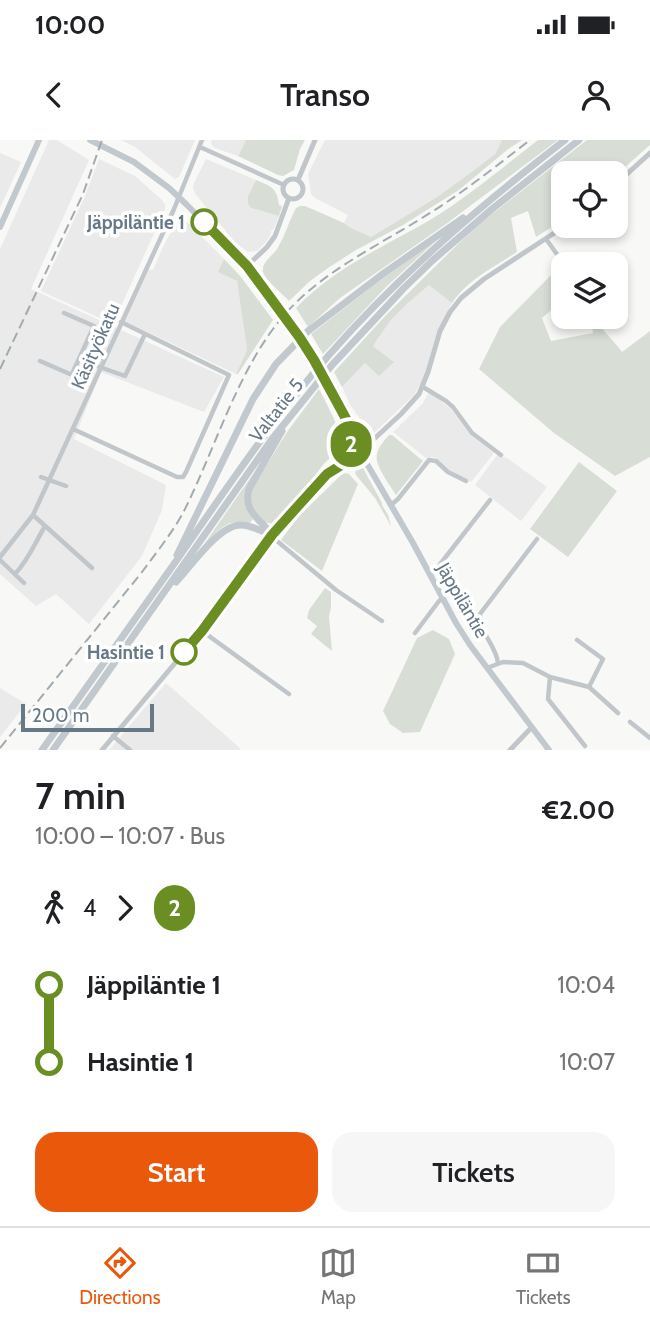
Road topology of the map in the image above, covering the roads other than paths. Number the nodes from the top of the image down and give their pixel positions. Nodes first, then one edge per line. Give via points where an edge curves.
1 (39, 140) edge
2 (90, 140) edge
3 (202, 140) edge
4 (315, 140) edge
5 (565, 140) edge
6 (579, 140) edge
7 (200, 146) junction
8 (650, 153) edge
9 (628, 173) edge
10 (298, 180) junction
11 (284, 185) junction
12 (179, 197) junction
13 (289, 198) junction
14 (476, 210) junction
15 (0, 227) edge
16 (551, 236) edge
17 (546, 239) junction
18 (555, 252) edge
19 (247, 266) junction
20 (64, 313) dead end
21 (121, 322) junction
22 (145, 334) junction
23 (300, 338) junction
24 (91, 354) dead end
25 (104, 359) junction
26 (40, 361) dead end
27 (94, 365) dead end
28 (101, 367) junction
29 (72, 374) junction
30 (86, 381) dead end
31 (423, 387) junction
32 (291, 416) junction
33 (73, 429) junction
34 (357, 439) junction
35 (368, 443) junction
36 (351, 447) junction
37 (501, 455) dead end
38 (359, 456) junction
39 (327, 474) junction
40 (41, 477) dead end
41 (49, 480) junction
42 (466, 481) dead end
43 (66, 486) dead end
44 (489, 500) dead end
45 (391, 505) junction
46 (33, 515) junction
47 (45, 526) junction
48 (272, 535) junction
49 (537, 539) dead end
50 (0, 558) edge
51 (174, 564) junction
52 (92, 568) dead end
53 (15, 574) junction
54 (430, 575) junction
55 (24, 583) dead end
56 (443, 598) junction
57 (158, 601) junction
58 (382, 621) dead end
59 (202, 631) junction
60 (415, 634) dead end
61 (577, 640) dead end
62 (498, 663) junction
63 (486, 668) junction
64 (550, 677) junction
65 (589, 687) junction
66 (289, 694) dead end
67 (618, 713) dead end
68 (629, 722) dead end
69 (532, 727) junction
70 (113, 736) junction
71 (650, 738) edge
72 (585, 746) dead end
73 (42, 750) edge
74 (53, 750) edge
75 (102, 750) edge
76 (131, 750) edge
77 (510, 750) edge
78 (550, 750) edge

1 - 15 main road
2 - 12 main road via 134,162
3 - 7 street, Käsityökatu
4 - 10 street
5 - 14 highway, Valtatie 5
6 - 32 highway, Valtatie 5 via 433,260 332,365
7 - 11 street
7 - 12 street, Käsityökatu
8 - 9 street
10 - 11 street
10 - 13 street via 303,194
11 - 13 street
12 - 19 main road
12 - 21 street, Käsityökatu
13 - 19 street via 275,236
14 - 23 highway
14 - 51 highway, Valtatie 5 via 376,303 330,354 254,449
16 - 17 street
17 - 18 street
17 - 31 street via 461,298 440,331
19 - 23 main road
20 - 29 street via 94,326
21 - 22 street
21 - 25 street, Käsityökatu
22 - 28 street via 125,376
22 - 33 street via 229,375 183,477
23 - 34 main road
23 - 51 highway via 276,363 253,399
24 - 25 street
25 - 28 street, Käsityökatu
26 - 29 street
27 - 28 street
28 - 33 street, Käsityökatu
29 - 30 street
31 - 35 street
31 - 37 street via 453,407 472,433
32 - 48 highway via 248,494 251,513
32 - 57 highway, Valtatie 5
33 - 41 street, Käsityökatu
34 - 35 main road
34 - 36 main road
35 - 38 main road via 369,451
36 - 38 main road
36 - 39 main road
38 - 39 main road
38 - 45 main road, Jäppiläntie
39 - 48 main road
40 - 41 street
41 - 43 street
41 - 46 street, Käsityökatu
42 - 45 street via 431,460
44 - 54 street
45 - 54 main road, Jäppiläntie
46 - 47 street
46 - 50 street, Käsityökatu
47 - 52 street
47 - 53 street
48 - 57 highway via 245,525 227,528
48 - 58 street via 336,590
48 - 59 street
49 - 62 street via 480,614 479,622
50 - 53 street
51 - 73 highway, Valtatie 5
53 - 55 street
54 - 56 main road, Jäppiläntie
56 - 60 street
56 - 63 main road, Jäppiläntie
57 - 74 highway, Valtatie 5
59 - 66 street
59 - 70 street
61 - 65 street via 603,659
62 - 63 street
62 - 64 street via 523,663
63 - 69 main road, Jäppiläntie
64 - 65 street
64 - 72 street via 548,699
65 - 67 street
68 - 71 street
69 - 77 street
69 - 78 main road, Jäppiläntie
70 - 75 street
70 - 76 street

